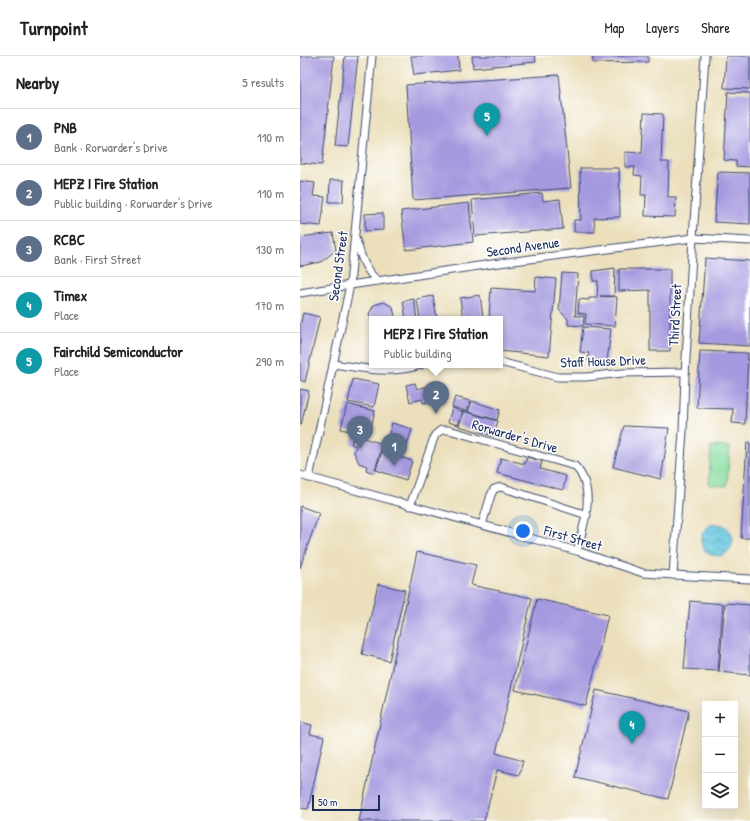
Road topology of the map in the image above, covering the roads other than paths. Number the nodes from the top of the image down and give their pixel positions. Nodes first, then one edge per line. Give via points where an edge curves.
1 (372, 56) edge
2 (705, 56) edge
3 (355, 238) junction
4 (693, 238) junction
5 (750, 241) edge
6 (378, 281) junction
7 (350, 285) junction
8 (300, 294) edge
9 (503, 363) edge
10 (334, 364) junction
11 (412, 368) edge
12 (685, 372) junction
13 (300, 475) edge
14 (309, 478) junction
15 (410, 506) junction
16 (586, 515) junction
17 (482, 525) junction
18 (577, 551) junction
19 (673, 575) junction
20 (750, 579) edge

1 - 3 street, Second Street
2 - 4 street, Third Street
3 - 6 street via 364,263
3 - 7 street, Second Street
4 - 5 street, Second Avenue
4 - 6 street, Second Avenue
4 - 12 street, Third Street
6 - 7 street, Second Avenue
7 - 8 street, Second Avenue
7 - 10 street, Second Street
9 - 12 street, Staff House Drive via 558,377 586,378 623,373
10 - 11 street via 384,371
10 - 14 street, Second Street
12 - 19 street, Third Street
13 - 14 street, First Street
14 - 15 street, First Street
15 - 16 street, Rorwarder's Drive via 435,435 441,430 449,430 575,466 581,473 587,492
15 - 17 street, First Street
16 - 17 street via 501,488 494,489
16 - 18 street, Rorwarder's Drive
17 - 18 street, First Street
18 - 19 street, First Street via 643,572
19 - 20 street, First Street

